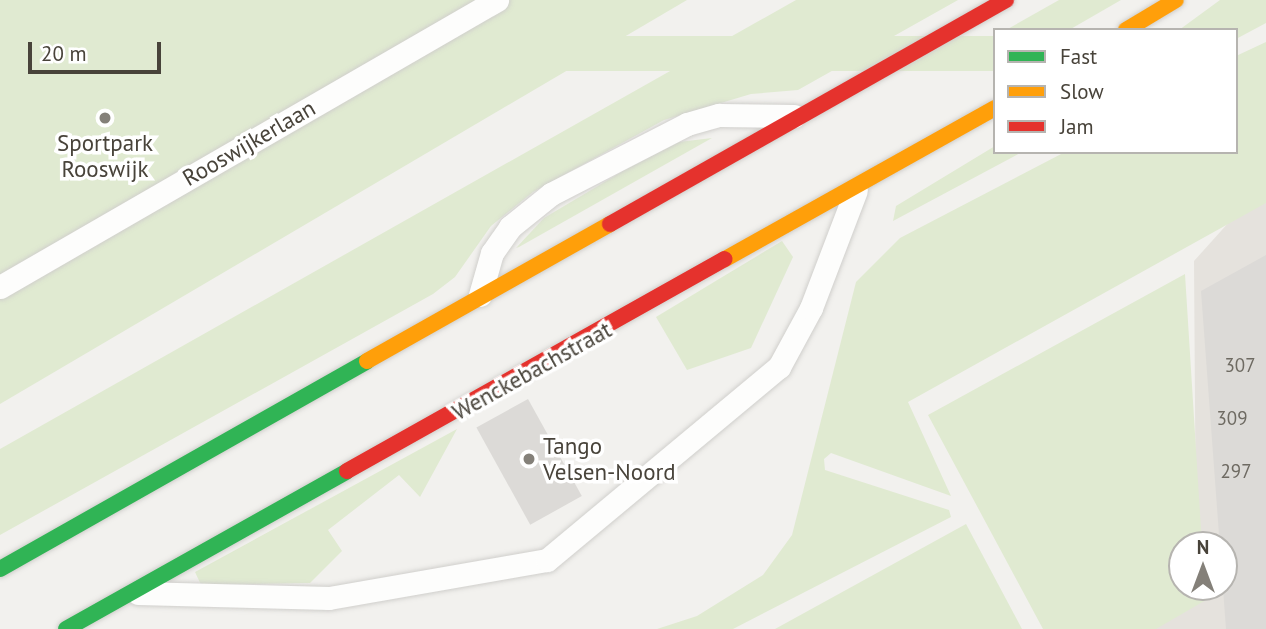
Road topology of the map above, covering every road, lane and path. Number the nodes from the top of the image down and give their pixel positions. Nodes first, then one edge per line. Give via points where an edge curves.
1 (497, 0) edge
2 (1006, 0) edge
3 (1176, 0) edge
4 (1129, 28) edge
5 (993, 109) edge
6 (799, 116) junction
7 (856, 190) junction
8 (0, 287) edge
9 (480, 295) junction
10 (0, 569) edge
11 (132, 593) junction
12 (66, 629) edge

1 - 8 lane, Rooswijkerlaan
2 - 6 street
3 - 4 street
5 - 7 street, Wenckebachstraat
6 - 9 street
6 - 9 lane via 719,115 687,124 551,194 510,227 492,253
7 - 11 street, Wenckebachstraat
7 - 11 lane via 811,308 779,367 547,560 330,598
9 - 10 street
11 - 12 street, Wenckebachstraat

